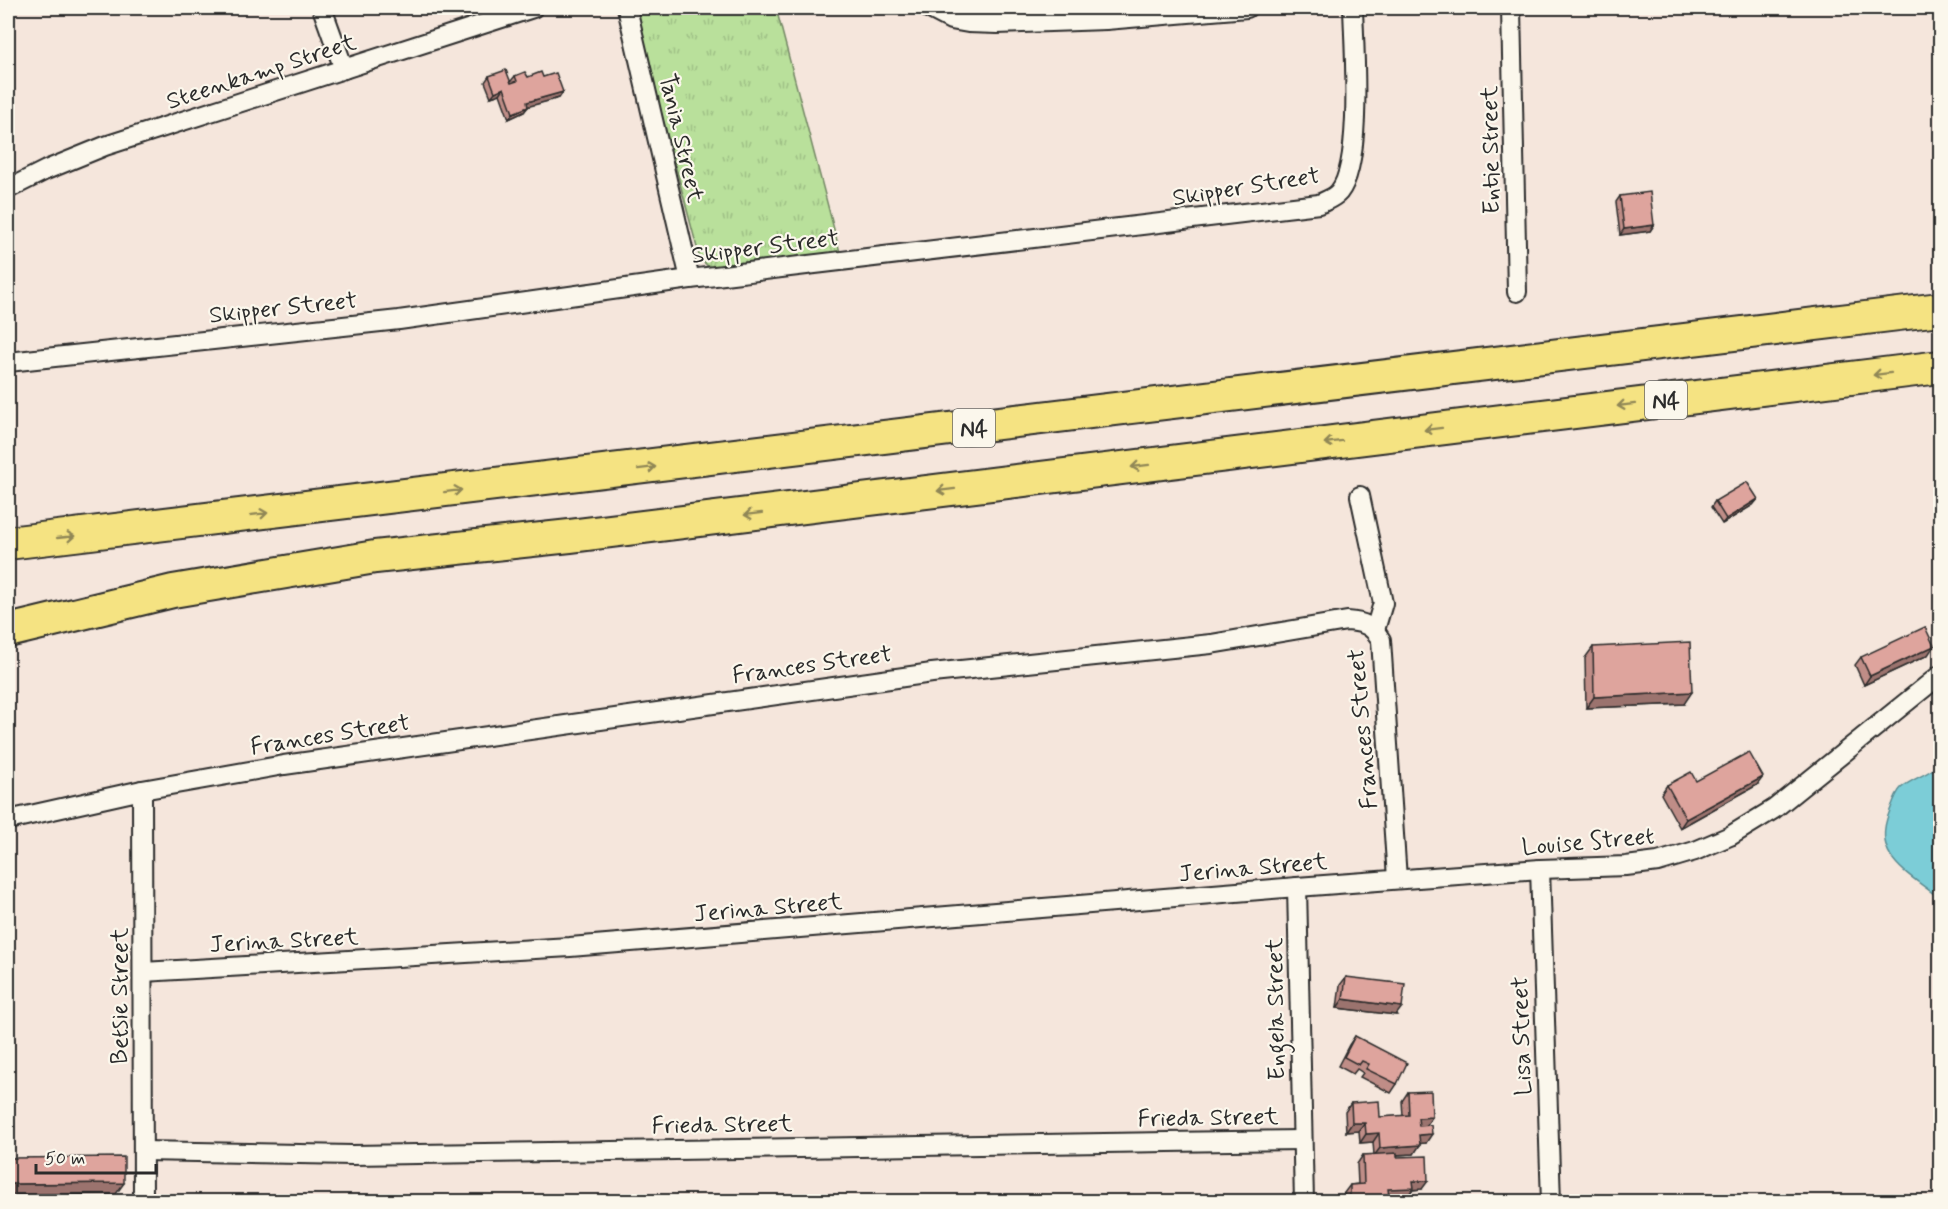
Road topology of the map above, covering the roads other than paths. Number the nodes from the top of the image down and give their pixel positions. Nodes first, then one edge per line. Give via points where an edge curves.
1 (322, 8) edge
2 (533, 8) edge
3 (627, 8) edge
4 (928, 8) edge
5 (1246, 8) edge
6 (1353, 8) edge
7 (1511, 8) edge
8 (344, 69) junction
9 (8, 189) edge
10 (690, 279) junction
11 (1517, 292) dead end
12 (1941, 309) edge
13 (8, 362) edge
14 (1941, 367) edge
15 (1360, 496) dead end
16 (8, 543) edge
17 (1375, 630) junction
18 (8, 631) edge
19 (1941, 675) edge
20 (142, 790) junction
21 (8, 820) edge
22 (1540, 869) junction
23 (1397, 879) junction
24 (1297, 887) junction
25 (143, 972) junction
26 (1301, 1140) junction
27 (143, 1151) junction
28 (143, 1202) edge
29 (1304, 1202) edge
30 (1551, 1202) edge

1 - 8 street
2 - 8 street, Steenkamp Street
3 - 10 street, Tania Street
4 - 5 street via 951,20 997,24
6 - 10 street, Skipper Street via 1355,115 1350,158 1341,190 1320,204
7 - 11 street, Entie Street
8 - 9 street, Steenkamp Street via 105,146
10 - 13 street, Skipper Street via 399,320
16 -> 12 highway, N4
14 -> 18 highway, N4 via 582,535 375,557 173,591
15 - 17 street via 1383,603
17 - 20 street, Frances Street via 1362,622 1347,621 1211,644 932,672 319,759
17 - 23 street, Frances Street via 1384,656
19 - 22 street, Louise Street via 1774,809 1730,836 1658,862
20 - 21 street, Frances Street
20 - 25 street, Betsie Street
22 - 23 street, Louise Street
22 - 30 street, Lisa Street
23 - 24 street, Jerina Street
24 - 25 street, Jerina Street via 570,947
24 - 26 street, Engela Street
25 - 27 street, Betsie Street
26 - 27 street, Frieda Street via 352,1155
26 - 29 street, Engela Street
27 - 28 street, Betsie Street

